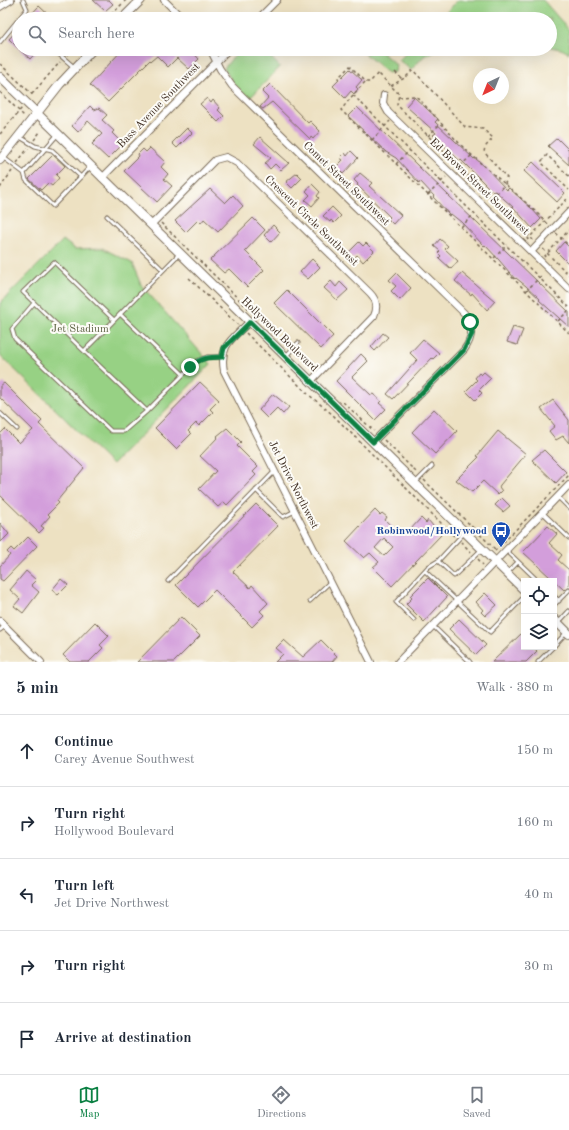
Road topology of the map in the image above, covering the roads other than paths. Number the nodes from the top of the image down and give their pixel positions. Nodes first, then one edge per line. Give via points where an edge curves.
1 (12, 0) edge
2 (23, 0) edge
3 (141, 0) edge
4 (164, 0) edge
5 (277, 0) edge
6 (0, 6) edge
7 (25, 12) edge
8 (129, 12) edge
9 (177, 12) edge
10 (265, 12) edge
11 (12, 27) edge
12 (0, 42) edge
13 (61, 56) edge
14 (86, 56) edge
15 (214, 56) edge
16 (222, 56) edge
17 (217, 61) junction
18 (75, 68) junction
19 (0, 78) edge
20 (384, 95) dead end
21 (36, 113) junction
22 (58, 134) junction
23 (18, 135) junction
24 (46, 148) junction
25 (1, 158) edge
26 (91, 166) junction
27 (24, 173) junction
28 (80, 177) junction
29 (102, 178) junction
30 (569, 212) edge
31 (107, 216) dead end
32 (151, 225) junction
33 (531, 252) junction
34 (180, 253) junction
35 (163, 270) junction
36 (569, 289) edge
37 (34, 303) junction
38 (120, 314) junction
39 (114, 320) junction
40 (250, 322) junction
41 (298, 343) dead end
42 (84, 350) junction
43 (222, 357) junction
44 (286, 357) junction
45 (183, 374) junction
46 (310, 381) junction
47 (147, 411) junction
48 (0, 413) edge
49 (18, 429) dead end
50 (373, 442) junction
51 (432, 466) dead end
52 (275, 471) junction
53 (415, 483) junction
54 (569, 485) edge
55 (256, 490) junction
56 (558, 497) junction
57 (569, 508) edge
58 (295, 511) junction
59 (542, 513) junction
60 (465, 532) junction
61 (569, 538) edge
62 (482, 549) junction
63 (506, 550) junction
64 (438, 561) junction
65 (495, 562) junction
66 (518, 562) junction
67 (425, 571) junction
68 (507, 573) junction
69 (535, 578) edge
70 (168, 581) dead end
71 (331, 581) junction
72 (521, 587) edge
73 (569, 590) edge
74 (521, 600) edge
75 (310, 601) dead end
76 (457, 601) junction
77 (559, 601) edge
78 (569, 611) edge
79 (414, 620) dead end
80 (557, 620) edge
81 (557, 622) edge
82 (2, 626) edge
83 (433, 626) junction
84 (568, 633) edge
85 (557, 643) edge
86 (550, 650) edge
87 (38, 661) edge
88 (371, 662) edge
89 (398, 662) edge
90 (470, 662) edge
91 (538, 662) edge

1 - 6 street
2 - 7 lane via 27,9
3 - 8 street
4 - 9 street
5 - 10 street
11 - 12 lane
13 - 18 lane
14 - 18 street
15 - 17 street, Comet Street Southwest
16 - 17 street, Bass Avenue Southwest
17 - 29 street, Bass Avenue Southwest
17 - 50 street, Comet Street Southwest via 232,86 464,313 470,322 470,340 464,350
18 - 21 street
19 - 21 street, Hollywood Boulevard
20 - 33 street, Ed Brown Street Southwest via 383,103 393,118
21 - 22 street, Hollywood Boulevard
21 - 23 street
22 - 24 lane
22 - 26 street, Hollywood Boulevard
23 - 24 lane via 31,144
23 - 25 street
24 - 27 lane
24 - 28 lane via 52,150
25 - 27 lane
26 - 28 lane
26 - 29 street, Hollywood Boulevard
27 - 28 lane via 26,180 53,206
29 - 32 street, Hollywood Boulevard
30 - 33 street
31 - 35 lane
32 - 34 street, Hollywood Boulevard
32 - 46 street, Crescent Circle Southwest via 215,160 229,158 372,295 377,307 374,316
33 - 36 street, Ed Brown Street Southwest
34 - 35 lane
34 - 40 street, Hollywood Boulevard
35 - 38 lane
37 - 39 lane via 23,292 54,262
37 - 42 lane
37 - 47 lane via 12,328 16,339 111,432 124,431
38 - 39 lane
38 - 45 lane
39 - 42 lane
40 - 43 street via 224,348
40 - 44 street, Hollywood Boulevard
41 - 44 lane
42 - 47 lane
43 - 45 lane via 207,357 197,361
43 - 52 street, Jet Drive Northwest via 224,371
44 - 46 street, Hollywood Boulevard
45 - 47 lane
46 - 50 street, Hollywood Boulevard
48 - 49 lane
50 - 53 street, Hollywood Boulevard
51 - 53 lane
52 - 55 lane
52 - 58 street, Jet Drive Northwest
53 - 60 street, Hollywood Boulevard
54 - 56 street
55 - 58 lane via 283,517
55 - 70 lane
56 - 57 lane
56 - 59 street
58 - 71 street, Jet Drive Northwest
59 - 61 lane
59 - 63 street
60 - 62 street, Hollywood Boulevard
60 - 64 lane
62 - 64 lane via 454,576
62 - 65 street, Hollywood Boulevard
63 - 65 street
63 - 66 lane
64 - 67 lane
65 - 68 street, Hollywood Boulevard
65 - 76 street
66 - 68 lane
66 - 69 lane
67 - 76 lane
67 - 79 lane via 396,602
68 - 72 street, Hollywood Boulevard
71 - 75 lane
71 - 88 street, Jet Drive Northwest
73 - 77 lane
74 - 76 lane via 490,632
76 - 83 street
78 - 80 lane
81 - 84 street
82 - 87 street
83 - 89 street
83 - 90 lane
84 - 85 lane
86 - 91 lane

